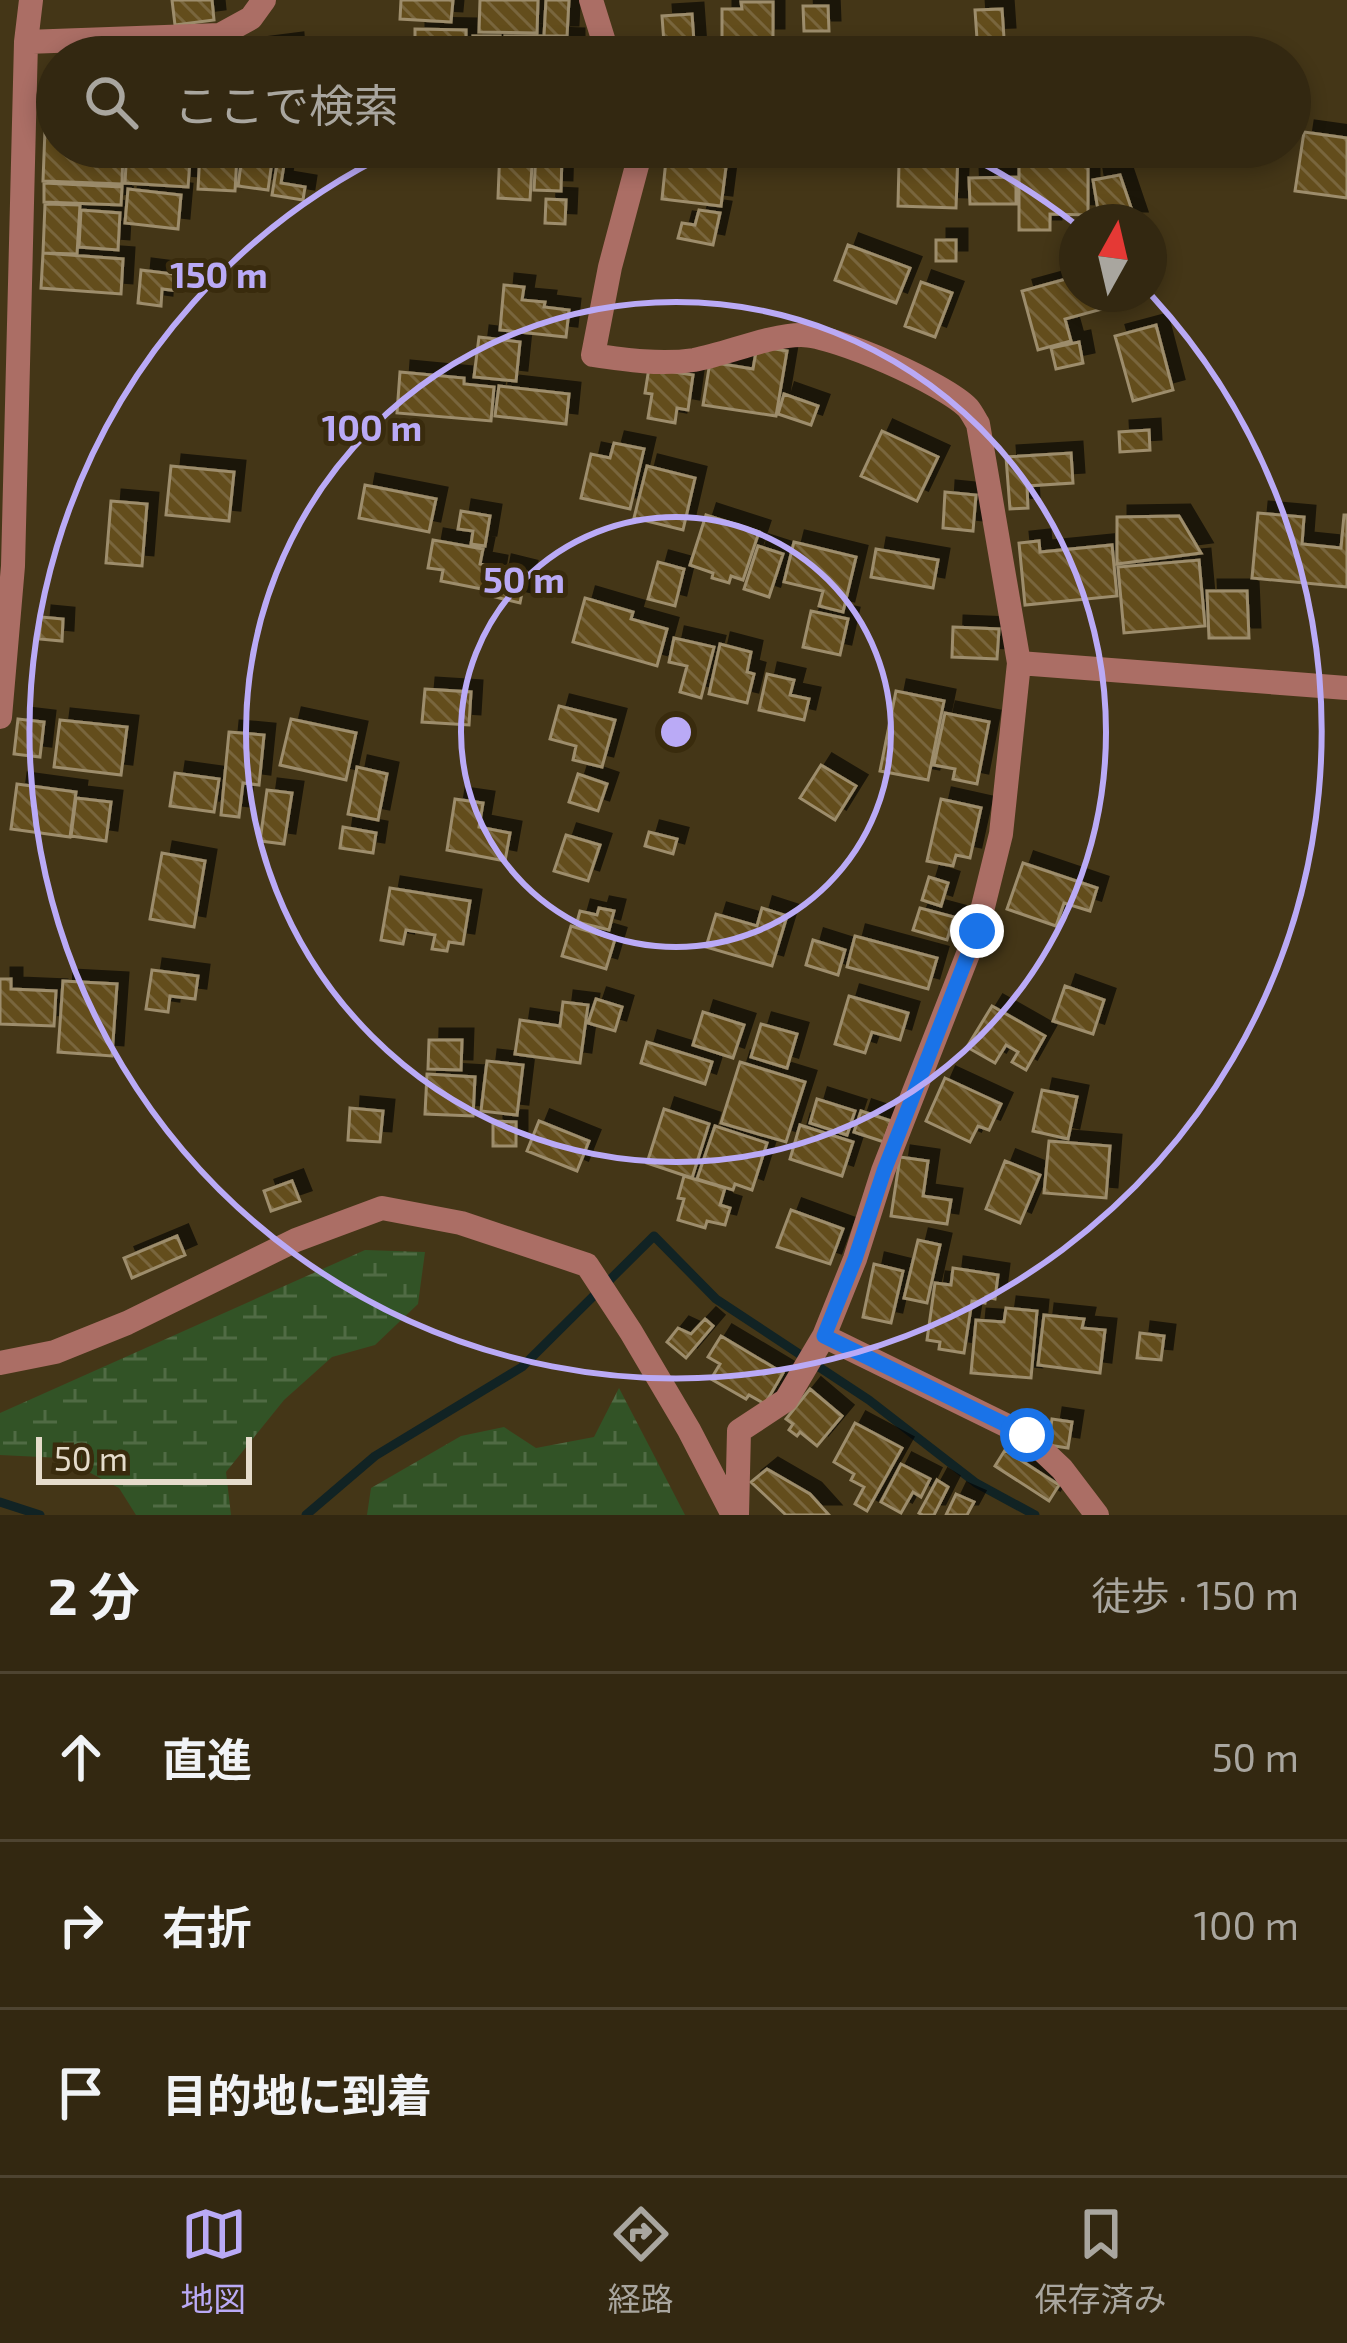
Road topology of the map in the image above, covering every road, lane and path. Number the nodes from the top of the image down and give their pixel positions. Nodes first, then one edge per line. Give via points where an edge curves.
1 (31, 0) edge
2 (264, 0) edge
3 (591, 0) edge
4 (192, 36) edge
5 (601, 36) edge
6 (26, 42) junction
7 (36, 42) edge
8 (636, 168) edge
9 (1019, 663) junction
10 (1347, 688) edge
11 (0, 716) edge
12 (824, 1336) junction
13 (0, 1363) edge
14 (735, 1515) edge
15 (1097, 1515) edge

1 - 6 street
2 - 4 street via 220,35
3 - 5 street
6 - 7 street
6 - 11 street via 13,566
8 - 9 street via 593,355 692,360 798,335 827,338 951,395 978,424
9 - 10 street
9 - 12 street via 1001,834 977,931
12 - 14 street via 786,1400 739,1431
12 - 15 street via 1027,1435
13 - 14 street via 91,1338 382,1208 460,1223 586,1265

